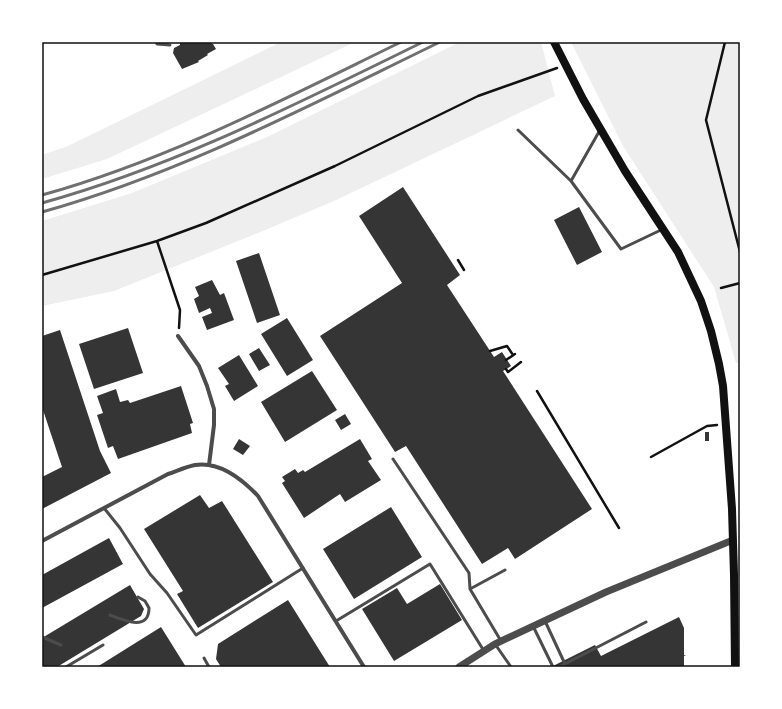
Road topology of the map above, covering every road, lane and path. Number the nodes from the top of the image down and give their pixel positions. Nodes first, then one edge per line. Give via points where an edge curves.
1 (156, 42) edge
2 (554, 42) edge
3 (725, 42) edge
4 (170, 45) dead end
5 (565, 65) junction
6 (601, 129) junction
7 (518, 130) dead end
8 (571, 181) junction
9 (664, 229) junction
10 (157, 241) junction
11 (740, 252) edge
12 (458, 260) dead end
13 (464, 270) dead end
14 (42, 275) edge
15 (740, 282) edge
16 (721, 288) dead end
17 (178, 336) joint
18 (490, 351) dead end
19 (506, 360) dead end
20 (521, 362) dead end
21 (506, 369) dead end
22 (537, 391) dead end
23 (726, 424) junction
24 (651, 457) dead end
25 (393, 459) dead end
26 (210, 465) junction
27 (104, 508) junction
28 (619, 528) dead end
29 (737, 538) edge
30 (42, 541) edge
31 (303, 568) junction
32 (505, 570) dead end
33 (470, 589) junction
34 (138, 597) dead end
35 (110, 615) dead end
36 (545, 620) junction
37 (336, 622) junction
38 (646, 622) dead end
39 (533, 626) junction
40 (42, 637) edge
41 (498, 642) junction
42 (104, 645) dead end
43 (61, 646) dead end
44 (484, 651) junction
45 (204, 658) dead end
46 (569, 662) junction
47 (565, 664) junction
48 (66, 667) edge
49 (209, 667) edge
50 (364, 667) edge
51 (459, 667) edge
52 (511, 667) edge
53 (553, 667) edge
54 (559, 667) edge
55 (572, 667) edge
56 (736, 667) edge

1 - 4 lane
2 - 5 main road
3 - 11 path via 706,120
5 - 6 main road
5 - 10 path via 478,96 335,166 206,223
6 - 8 lane
6 - 9 main road via 625,171
7 - 8 lane
8 - 9 lane via 621,249
9 - 23 main road via 701,301 711,330 723,386
10 - 14 path
10 - 17 path via 180,310
12 - 13 path
15 - 16 path
17 - 26 street via 200,366 214,410
18 - 19 path via 507,346 514,354
20 - 21 path via 508,372
22 - 28 path
23 - 24 path via 707,426
23 - 29 main road
25 - 33 lane via 468,572
26 - 27 street via 196,465 178,470
26 - 31 street via 237,476 258,496
27 - 30 street
27 - 31 lane via 196,635
29 - 36 street
29 - 56 main road
31 - 37 street
32 - 33 lane
33 - 41 lane
34 - 35 lane via 150,608 145,620 138,623 129,622
36 - 39 street
36 - 47 lane
37 - 44 lane via 430,564
37 - 50 street
38 - 46 lane
39 - 41 street
39 - 53 lane
40 - 43 lane
41 - 44 street
41 - 52 lane
42 - 48 lane
44 - 51 street
45 - 49 lane
46 - 47 lane
46 - 55 lane
47 - 54 lane

